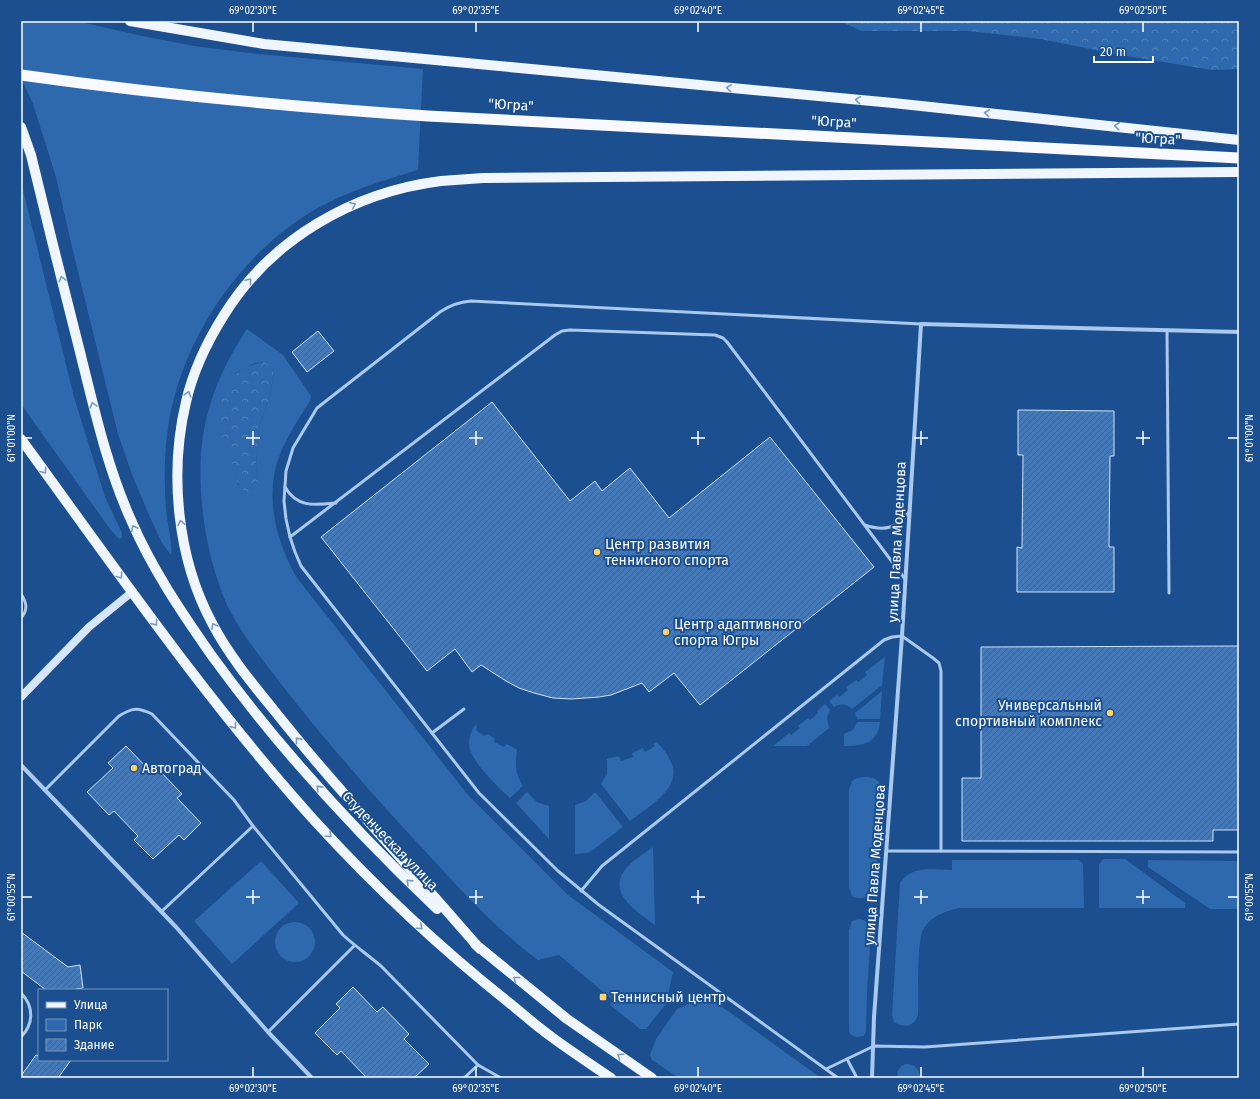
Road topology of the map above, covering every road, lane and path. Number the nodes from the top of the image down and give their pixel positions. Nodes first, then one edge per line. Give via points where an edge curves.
1 (130, 21) edge
2 (21, 75) edge
3 (21, 127) edge
4 (1239, 139) edge
5 (1239, 158) edge
6 (1239, 172) edge
7 (921, 324) junction
8 (1167, 330) junction
9 (1239, 332) edge
10 (21, 439) edge
11 (286, 471) junction
12 (336, 503) junction
13 (910, 511) junction
14 (865, 525) junction
15 (290, 537) junction
16 (905, 579) junction
17 (132, 592) junction
18 (1169, 593) dead end
19 (21, 594) edge
20 (21, 618) edge
21 (902, 636) junction
22 (21, 697) edge
23 (464, 709) dead end
24 (432, 733) junction
25 (21, 765) edge
26 (46, 790) junction
27 (253, 826) junction
28 (887, 851) junction
29 (941, 851) junction
30 (1239, 852) edge
31 (581, 891) junction
32 (161, 912) junction
33 (354, 946) junction
34 (480, 949) junction
35 (21, 994) edge
36 (1239, 1024) edge
37 (268, 1032) junction
38 (21, 1037) edge
39 (874, 1046) junction
40 (847, 1059) junction
41 (478, 1065) junction
42 (826, 1069) junction
43 (312, 1078) edge
44 (464, 1078) edge
45 (501, 1078) edge
46 (611, 1078) edge
47 (652, 1078) edge
48 (838, 1078) edge
49 (857, 1078) edge
50 (872, 1078) edge

4 -> 1 main road via 885,102 264,44
2 - 5 highway, "Югра" via 309,108
34 -> 3 main road, Студенческая улица via 390,863 285,749 221,668 158,575 130,519 109,460 89,390 31,155
34 -> 6 main road via 317,763 254,686 218,634 196,586 180,518 180,434 186,401 196,369 211,335 249,280 296,237 323,219 357,203 396,190 439,182 491,178
7 - 8 street
7 - 11 lane via 460,302 440,312 317,408 293,448
7 - 13 street, улица Павла Моденцова
8 - 9 street
8 - 18 lane
10 -> 17 main road
11 - 12 lane via 285,487 291,496 308,504
11 - 15 lane via 284,501
12 - 14 lane via 555,335 570,330 715,335 727,342
12 - 15 lane
13 - 14 lane via 898,524 890,527 873,528
13 - 16 street, улица Павла Моденцова
14 - 16 lane
15 - 24 lane via 302,566
16 - 21 street, улица Павла Моденцова
17 - 22 main road via 89,627
17 -> 46 main road via 204,688 265,763 314,820 374,883 455,959 552,1037
19 - 20 lane via 27,604
21 - 28 street, улица Павла Моденцова
21 - 29 lane via 939,663 941,671
21 - 31 lane via 884,640 602,866
23 - 24 lane
24 - 31 lane via 479,793
25 - 26 street
26 - 27 lane via 119,716 136,708 152,714 227,791
26 - 32 street
27 - 32 lane
27 - 33 lane
28 - 29 lane
28 - 39 street, улица Павла Моденцова
29 - 30 lane
31 - 42 lane
32 - 37 street
33 - 37 lane
33 - 41 lane via 381,966
47 -> 34 main road, Студенческая улица via 567,1019
35 - 38 lane via 27,1000 31,1013 28,1027
36 - 39 lane via 925,1047
37 - 43 street
39 - 40 lane
39 - 50 street, улица Павла Моденцова
40 - 42 lane
40 - 49 lane
41 - 44 lane
41 - 45 lane
42 - 48 lane

